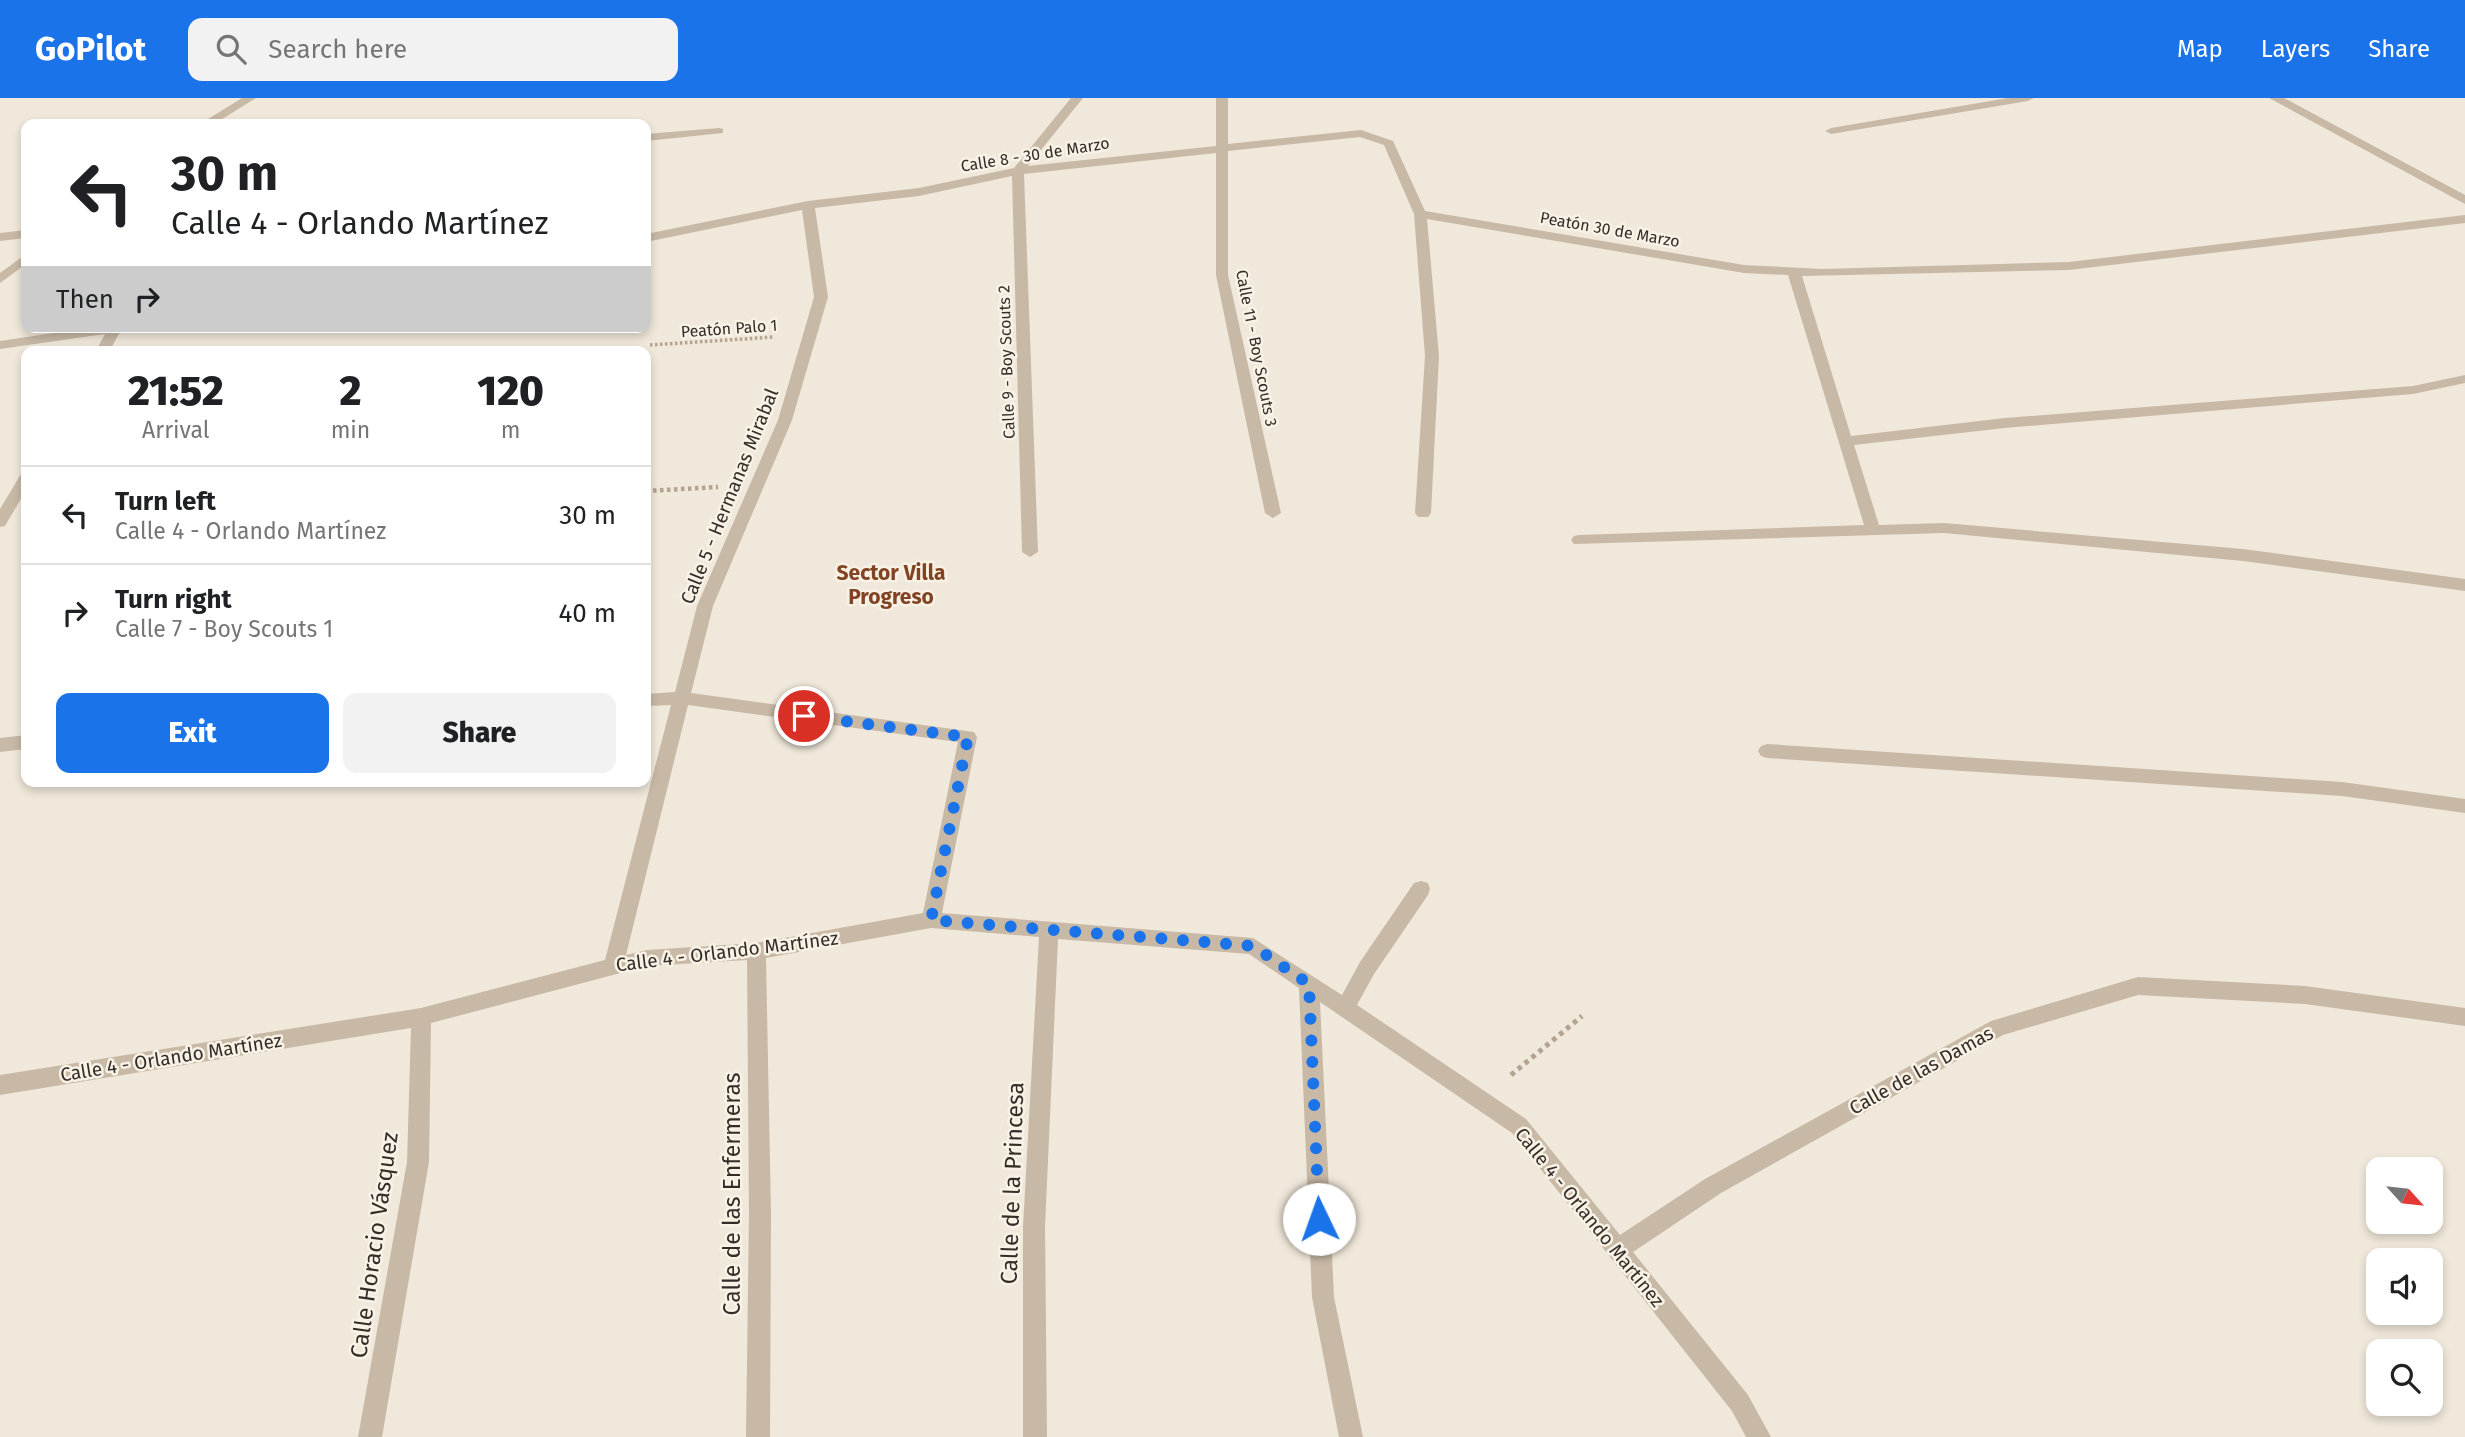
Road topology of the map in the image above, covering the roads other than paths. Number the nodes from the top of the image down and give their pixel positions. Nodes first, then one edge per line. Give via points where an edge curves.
1 (250, 98) edge
2 (1077, 98) edge
3 (1222, 98) edge
4 (2028, 98) edge
5 (2275, 98) edge
6 (214, 119) edge
7 (719, 131) dead end
8 (1830, 131) dead end
9 (651, 138) edge
10 (1221, 146) junction
11 (1018, 171) junction
12 (2465, 200) edge
13 (808, 205) junction
14 (1420, 214) junction
15 (2465, 219) edge
16 (21, 235) edge
17 (0, 237) edge
18 (651, 237) edge
19 (21, 262) edge
20 (1794, 272) junction
21 (0, 279) edge
22 (85, 333) edge
23 (0, 345) edge
24 (2465, 379) edge
25 (1846, 440) junction
26 (21, 486) edge
27 (1273, 513) dead end
28 (1423, 513) dead end
29 (0, 522) edge
30 (1873, 530) junction
31 (1579, 540) dead end
32 (1030, 552) dead end
33 (2465, 585) edge
34 (684, 698) junction
35 (651, 701) edge
36 (21, 743) edge
37 (0, 745) edge
38 (1767, 751) dead end
39 (2465, 806) edge
40 (1421, 890) dead end
41 (931, 920) junction
42 (1049, 932) junction
43 (755, 951) junction
44 (614, 964) junction
45 (1309, 984) junction
46 (1345, 1008) junction
47 (421, 1017) junction
48 (2465, 1017) edge
49 (0, 1084) edge
50 (1618, 1250) junction
51 (370, 1437) edge
52 (758, 1437) edge
53 (1035, 1437) edge
54 (1351, 1437) edge
55 (1759, 1437) edge

1 - 6 street
2 - 11 street
3 - 10 street, Calle 11 - Boy Scouts 3
4 - 8 street
5 - 12 street
7 - 9 street
10 - 11 street, Calle 8 - 30 de Marzo
10 - 14 street, Calle 8 - 30 de Marzo via 1361,133 1389,143
10 - 27 street, Calle 11 - Boy Scouts 3 via 1223,275
11 - 13 street, Calle 8 - 30 de Marzo via 919,192
11 - 32 street, Calle 9 - Boy Scouts 2
13 - 18 street, Calle 8 - 30 de Marzo
13 - 34 street, Calle 5 - Hermanas Mirabal via 821,297 785,420 705,606
14 - 20 street, Peatón 30 de Marzo via 1744,270
14 - 28 street via 1432,356
15 - 20 street, Peatón 30 de Marzo via 2069,267
16 - 17 street
19 - 21 street
20 - 25 street
22 - 23 street
24 - 25 street via 2413,390
25 - 30 street
26 - 29 street
30 - 31 street
30 - 33 street via 1944,528 2243,555
34 - 35 street
34 - 41 street via 968,737
34 - 44 street, Calle 5 - Hermanas Mirabal
36 - 37 street
38 - 39 street via 2342,789
40 - 46 street
41 - 42 street, Calle 4 - Orlando Martínez
41 - 43 street, Calle 4 - Orlando Martínez
42 - 45 street, Calle 4 - Orlando Martínez via 1253,946
42 - 53 street, Calle de la Princesa via 1034,1227
43 - 44 street, Calle 4 - Orlando Martínez
43 - 52 street, Calle de las Enfermeras
44 - 47 street, Calle 4 - Orlando Martínez
45 - 46 street, Calle 4 - Orlando Martínez
45 - 54 street via 1323,1297
46 - 50 street, Calle 4 - Orlando Martínez via 1519,1126
47 - 49 street, Calle 4 - Orlando Martínez
47 - 51 street, Calle Horacio Vásquez via 418,1162
48 - 50 street, Calle de las Damas via 2305,995 2138,986 1998,1027 1713,1186
50 - 55 street, Calle 4 - Orlando Martínez via 1740,1403

